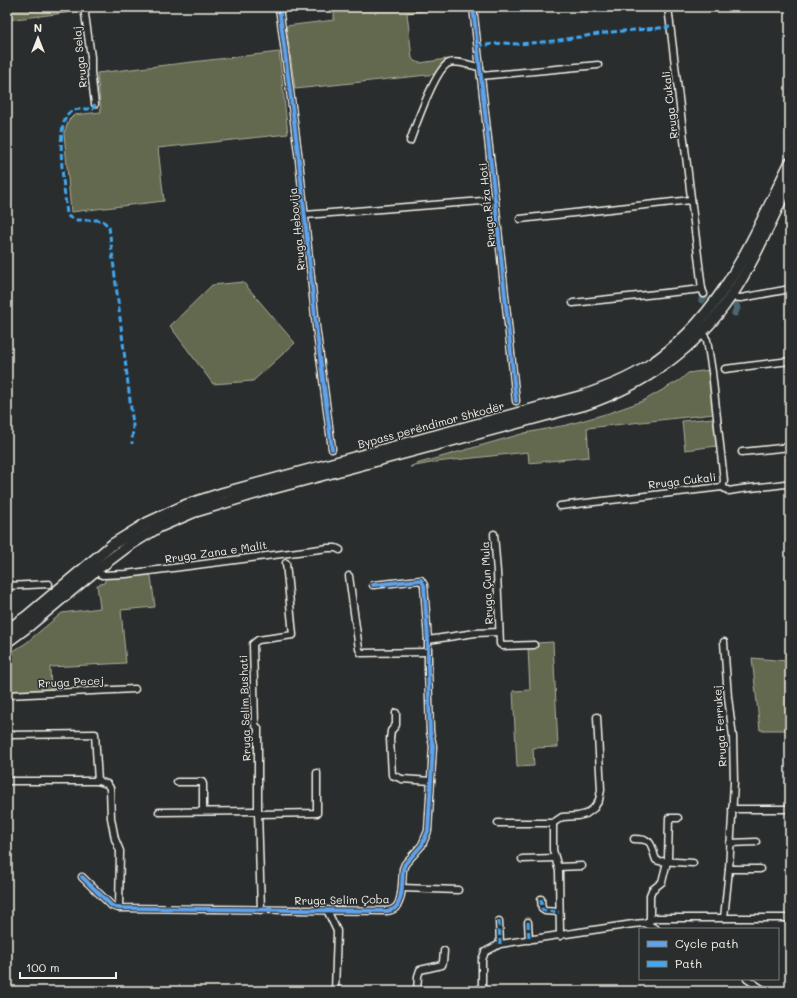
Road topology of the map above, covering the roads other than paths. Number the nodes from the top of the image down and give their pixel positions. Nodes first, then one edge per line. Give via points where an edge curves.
1 (84, 7) edge
2 (279, 7) edge
3 (473, 7) edge
4 (668, 7) edge
5 (598, 65) dead end
6 (480, 67) junction
7 (481, 76) junction
8 (95, 104) dead end
9 (410, 142) dead end
10 (790, 162) edge
11 (790, 182) edge
12 (495, 200) junction
13 (691, 200) junction
14 (305, 215) junction
15 (520, 219) dead end
16 (790, 289) edge
17 (731, 297) junction
18 (573, 303) dead end
19 (702, 332) junction
20 (790, 361) edge
21 (725, 369) dead end
22 (516, 401) dead end
23 (790, 447) edge
24 (332, 449) dead end
25 (742, 452) dead end
26 (790, 483) edge
27 (722, 487) junction
28 (560, 506) dead end
29 (494, 534) dead end
30 (340, 550) dead end
31 (286, 563) dead end
32 (95, 571) junction
33 (349, 576) dead end
34 (49, 584) dead end
35 (373, 585) dead end
36 (7, 586) edge
37 (7, 630) edge
38 (499, 632) junction
39 (428, 640) junction
40 (7, 642) edge
41 (724, 642) dead end
42 (534, 645) dead end
43 (427, 652) junction
44 (135, 689) dead end
45 (7, 695) edge
46 (396, 713) dead end
47 (597, 717) dead end
48 (7, 735) edge
49 (317, 773) dead end
50 (7, 781) edge
51 (98, 781) junction
52 (431, 781) junction
53 (177, 782) dead end
54 (732, 809) junction
55 (790, 809) edge
56 (204, 811) junction
57 (159, 812) dead end
58 (258, 812) junction
59 (678, 818) dead end
60 (498, 823) dead end
61 (553, 823) junction
62 (634, 838) dead end
63 (756, 842) dead end
64 (730, 843) junction
65 (555, 858) junction
66 (522, 859) dead end
67 (667, 862) junction
68 (693, 863) dead end
69 (582, 866) dead end
70 (558, 867) junction
71 (729, 869) junction
72 (760, 869) dead end
73 (82, 877) dead end
74 (402, 888) junction
75 (458, 890) dead end
76 (541, 899) dead end
77 (119, 908) junction
78 (261, 910) junction
79 (327, 910) junction
80 (559, 912) junction
81 (724, 918) junction
82 (790, 918) edge
83 (499, 921) dead end
84 (528, 922) dead end
85 (648, 922) junction
86 (655, 928) edge
87 (560, 936) junction
88 (529, 940) junction
89 (500, 944) junction
90 (444, 951) dead end
91 (748, 980) edge
92 (335, 991) edge
93 (418, 991) edge
94 (482, 991) edge
95 (765, 991) edge

1 - 8 street, Rruga Selaj
2 - 14 street, Rruga Hebovija
3 - 6 street, Rruga Riza Hoti
4 - 13 street, Rruga Cukali
5 - 7 street
6 - 7 street, Rruga Riza Hoti
6 - 9 street via 453,62 443,68 427,98
7 - 12 street, Rruga Riza Hoti
10 - 37 highway, Bypass perëndimor Shkodër via 737,269 722,292 695,327 648,366 585,395 186,505 147,523 113,544
11 - 17 highway, Bypass perëndimor Shkodër
12 - 14 street, Rruga Hebovija
12 - 22 street, Rruga Riza Hoti
13 - 15 street
13 - 18 street, Rruga Cukali via 703,292
14 - 24 street, Rruga Hebovija
16 - 17 street via 741,298
17 - 19 highway, Bypass perëndimor Shkodër
19 - 27 street, Rruga Cukali via 707,340 712,372 724,481
19 - 32 highway, Bypass perëndimor Shkodër via 678,355 653,373 607,397 210,506 149,533
20 - 21 street
23 - 25 street
26 - 27 street via 729,491
27 - 28 street, Rruga Cukali
29 - 38 street, Rruga Çun Mula
30 - 32 street, Rruga Zana e Malit via 328,548 126,574 102,574
31 - 58 street, Rruga Selim Bushati via 293,635 258,640 253,644 255,725 258,728
32 - 40 highway, Bypass perëndimor Shkodër
33 - 43 street via 360,654
34 - 36 street
35 - 39 street via 421,580 424,585
38 - 39 street, Rruga Çun Mula
38 - 42 street, Rruga Çun Mula via 500,644 503,646
39 - 43 street
41 - 54 street, Rruga Ferrukej via 733,737
43 - 52 street, Rruga Selim Çoba via 430,732 433,746
44 - 45 street, Rruga Pecej
46 - 52 street via 396,726 391,731 390,738 392,775 402,779
47 - 61 street via 601,783 599,800 586,814 562,817
48 - 51 street via 96,734
49 - 58 street via 317,813
50 - 51 street
51 - 77 street via 110,788 112,818 120,851
52 - 74 street, Rruga Selim Çoba via 427,837 405,864
53 - 56 street via 202,782
54 - 55 street
54 - 64 street, Rruga Ferrukej
56 - 57 street
56 - 58 street
58 - 78 street, Rruga Selim Bushati
59 - 67 street via 669,818
60 - 61 street
61 - 65 street
62 - 67 street via 646,839 650,842 656,860
63 - 64 street
64 - 71 street, Rruga Ferrukej
65 - 66 street
65 - 70 street
67 - 68 street
67 - 85 street via 662,882 650,895
69 - 70 street
70 - 80 street
71 - 72 street
71 - 81 street, Rruga Ferrukej
73 - 77 street via 112,906
74 - 75 street, Rruga Selim Çoba
74 - 79 street, Rruga Selim Çoba via 401,898 395,909
76 - 80 street via 544,911
77 - 78 street, Rruga Selim Çoba
78 - 79 street, Rruga Selim Çoba
79 - 92 street via 336,931
80 - 87 street
81 - 82 street
81 - 85 street via 657,918
83 - 89 street
84 - 88 street
85 - 86 street
85 - 87 street
87 - 88 street
88 - 89 street
89 - 94 street via 485,952 482,960
90 - 93 street via 442,965 420,970
91 - 95 street

